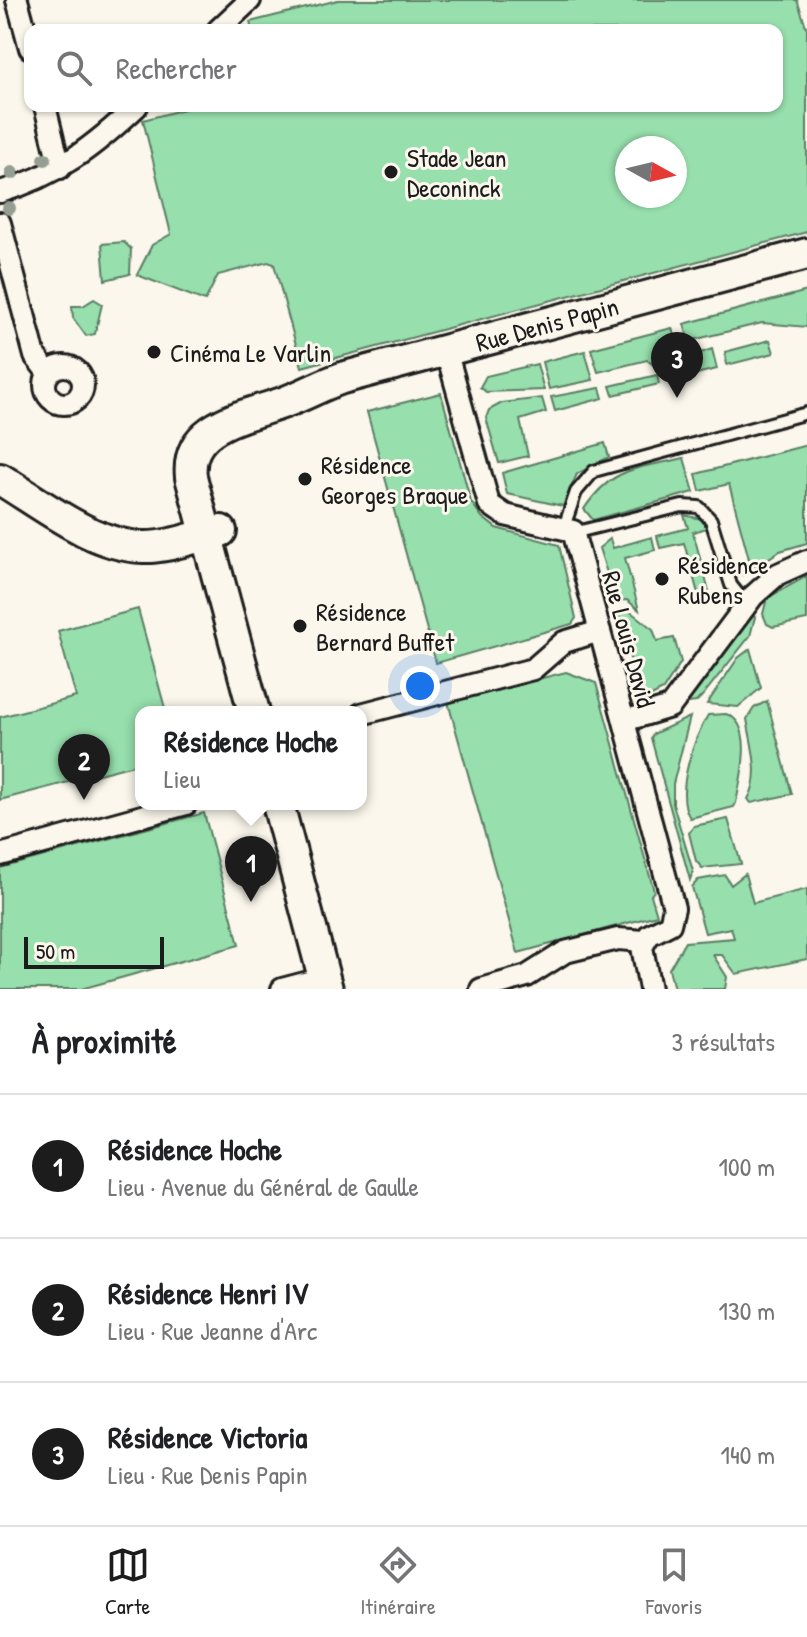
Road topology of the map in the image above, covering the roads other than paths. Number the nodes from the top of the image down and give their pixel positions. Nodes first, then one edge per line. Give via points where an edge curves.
1 (17, 0) edge
2 (250, 0) edge
3 (224, 24) edge
4 (24, 26) edge
5 (46, 112) edge
6 (130, 112) edge
7 (60, 168) junction
8 (0, 192) edge
9 (0, 223) edge
10 (807, 254) edge
11 (807, 270) edge
12 (448, 357) junction
13 (49, 374) dead end
14 (807, 413) edge
15 (0, 479) edge
16 (569, 530) junction
17 (214, 532) junction
18 (807, 561) edge
19 (747, 605) junction
20 (600, 631) junction
21 (253, 706) edge
22 (268, 706) edge
23 (367, 712) edge
24 (624, 721) junction
25 (164, 810) edge
26 (280, 810) edge
27 (295, 810) edge
28 (0, 855) edge
29 (644, 941) junction
30 (332, 985) edge
31 (282, 989) edge
32 (481, 989) edge
33 (650, 989) edge

1 - 4 street
2 - 3 street
5 - 7 street
6 - 7 street
7 - 8 street
9 - 13 street via 35,356
10 - 12 street, Rue Denis Papin
11 - 12 street, Rue Denis Papin
12 - 16 street via 489,504 509,516
12 - 17 street, Rue Denis Papin via 346,393 289,401 214,428 193,455 191,477
14 - 16 lane via 594,471 576,492
15 - 17 street via 124,545 152,547
16 - 19 lane via 699,507 711,520 731,585
16 - 20 street, Rue Louis David
17 - 21 street
17 - 22 street
18 - 19 street via 778,574
19 - 24 street via 670,707
20 - 23 street via 564,642 533,669
20 - 24 street, Rue Louis David
24 - 29 street, Rue Louis David via 675,911 670,924
25 - 28 street
26 - 30 street
27 - 30 street
29 - 32 street via 611,940 565,952 527,976
29 - 33 street
30 - 31 street

